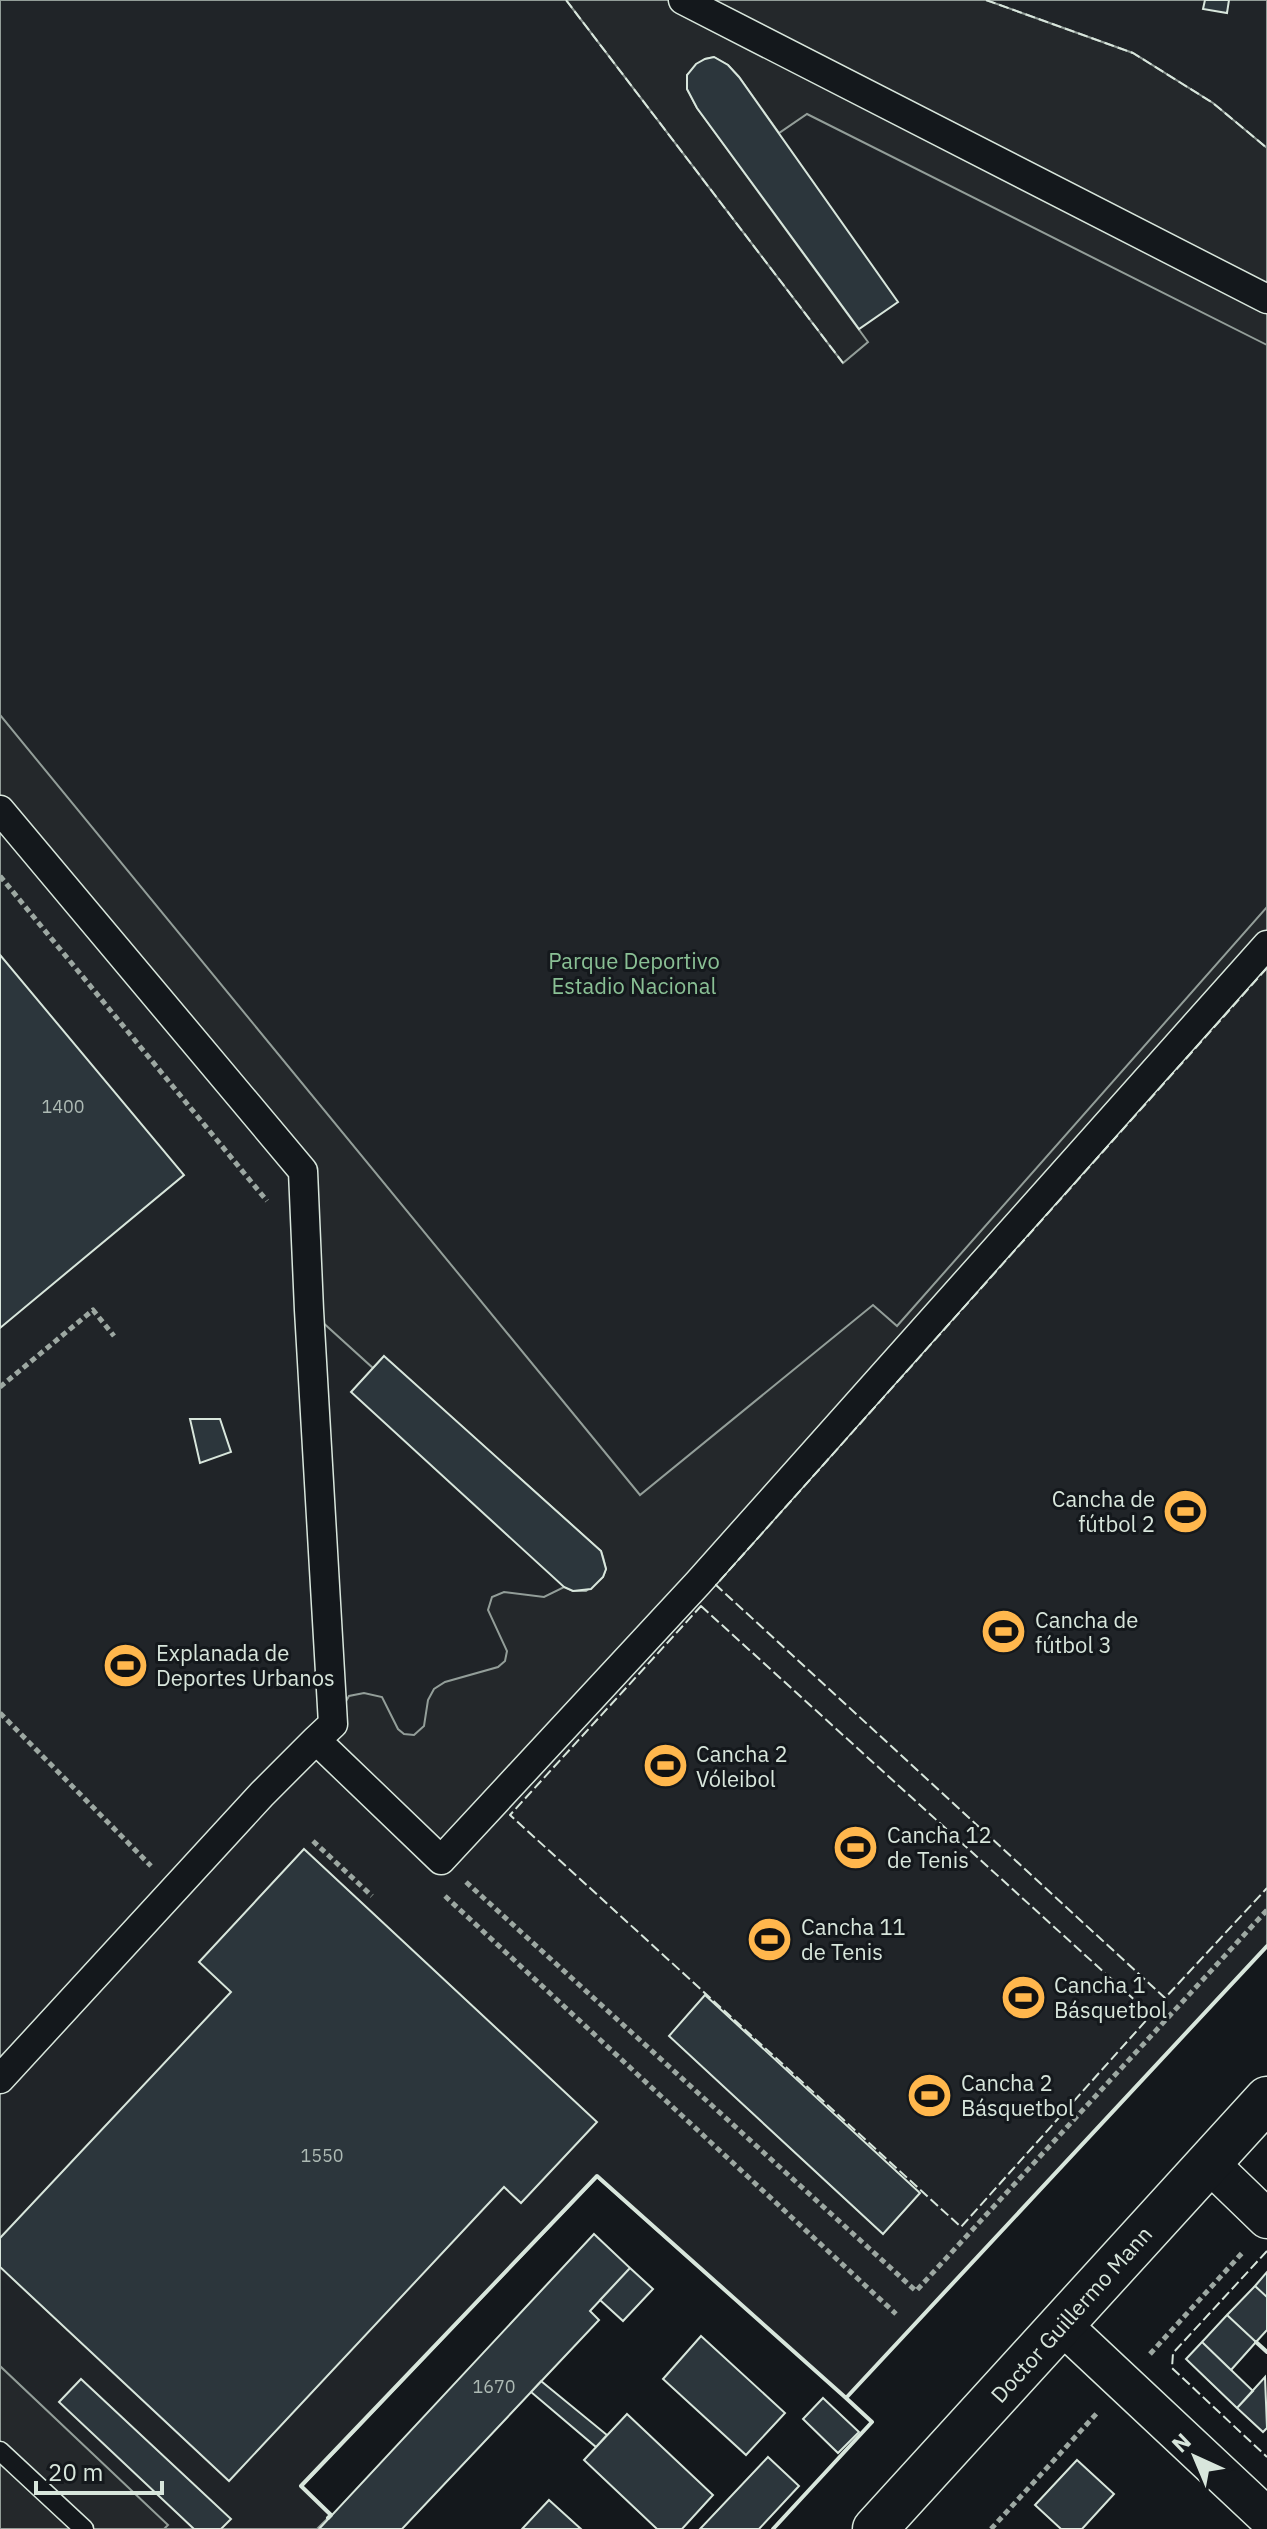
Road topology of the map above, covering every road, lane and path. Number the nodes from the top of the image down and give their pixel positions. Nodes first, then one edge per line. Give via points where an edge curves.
1 (683, 0) edge
2 (1267, 299) edge
3 (0, 810) edge
4 (0, 876) edge
5 (1267, 945) edge
6 (270, 1204) dead end
7 (114, 1336) dead end
8 (0, 1387) edge
9 (0, 1713) edge
10 (316, 1740) junction
11 (313, 1841) dead end
12 (438, 1873) junction
13 (173, 1891) junction
14 (372, 1896) dead end
15 (1267, 1910) edge
16 (0, 2079) edge
17 (1267, 2099) edge
18 (1209, 2163) junction
19 (1267, 2219) edge
20 (896, 2314) dead end
21 (1061, 2324) junction
22 (0, 2451) edge
23 (1267, 2517) edge
24 (889, 2524) edge
25 (84, 2529) edge

1 - 2 street
3 - 10 street via 303,1171 333,1724
4 - 6 path
5 - 12 street
7 - 8 path via 93,1310
9 - 13 path
10 - 12 street
10 - 13 street
11 - 14 path
12 - 15 path via 916,2291
12 - 20 path
13 - 16 street
17 - 18 main road, Doctor Guillermo Mann
18 - 19 street
18 - 21 main road, Doctor Guillermo Mann
21 - 23 street
21 - 24 main road, Doctor Guillermo Mann
22 - 25 lane

